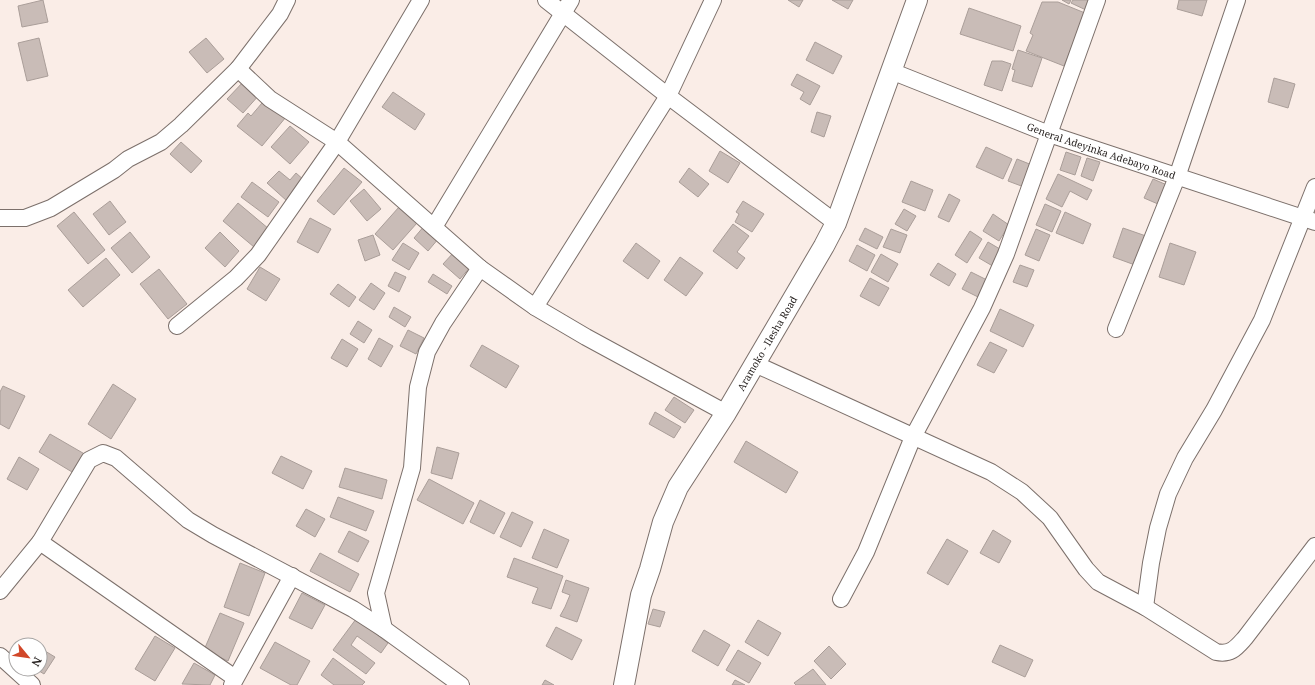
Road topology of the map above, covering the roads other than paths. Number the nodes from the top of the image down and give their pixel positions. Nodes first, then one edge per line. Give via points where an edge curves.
1 (288, 0) edge
2 (421, 0) edge
3 (546, 0) edge
4 (713, 0) edge
5 (917, 0) edge
6 (1097, 0) edge
7 (1237, 0) edge
8 (567, 7) edge
9 (238, 69) junction
10 (891, 71) junction
11 (668, 96) junction
12 (1049, 134) junction
13 (337, 142) junction
14 (1177, 177) junction
15 (1315, 187) edge
16 (0, 218) edge
17 (1309, 220) edge
18 (836, 223) junction
19 (434, 227) junction
20 (480, 268) junction
21 (535, 307) junction
22 (177, 326) dead end
23 (1116, 329) dead end
24 (755, 364) junction
25 (726, 413) junction
26 (913, 437) junction
27 (40, 542) junction
28 (1315, 546) edge
29 (292, 576) junction
30 (0, 592) edge
31 (376, 593) junction
32 (841, 599) dead end
33 (1145, 607) junction
34 (353, 609) junction
35 (384, 629) junction
36 (0, 656) edge
37 (233, 682) edge
38 (32, 685) edge
39 (461, 685) edge
40 (624, 685) edge

1 - 9 street
2 - 13 street
3 - 8 street
4 - 11 street
5 - 10 main road, Aramoko - Ilesha Road
6 - 12 street
7 - 14 street
8 - 11 street
8 - 19 street
9 - 13 street via 270,99
9 - 16 street via 161,142 128,159 51,208 25,218
10 - 12 street, General Adeyinka Adebayo Road
10 - 18 main road, Aramoko - Ilesha Road
11 - 18 street
11 - 21 street
12 - 14 street, General Adeyinka Adebayo Road
12 - 26 street via 1006,254 982,308
13 - 19 street
13 - 22 street via 258,255 236,278
14 - 17 street, General Adeyinka Adebayo Road
14 - 23 street
15 - 17 street
17 - 33 street via 1262,320 1185,458 1168,494 1158,528
18 - 24 main road, Aramoko - Ilesha Road
19 - 20 street
20 - 21 street
20 - 31 street via 427,352 418,387 412,468
21 - 25 street
24 - 25 main road, Aramoko - Ilesha Road
24 - 26 street
25 - 40 main road, Aramoko - Ilesha Road via 678,487 663,522 641,595
26 - 32 street via 866,552
26 - 33 street via 991,472 1022,492 1050,518 1098,582
27 - 29 street via 89,460 103,453 116,458 188,520
27 - 30 street
27 - 37 street
28 - 33 street via 1245,638 1234,650 1224,654 1216,652
29 - 34 street
29 - 37 street
31 - 34 street
31 - 35 street
34 - 35 street
35 - 39 street
36 - 38 street

